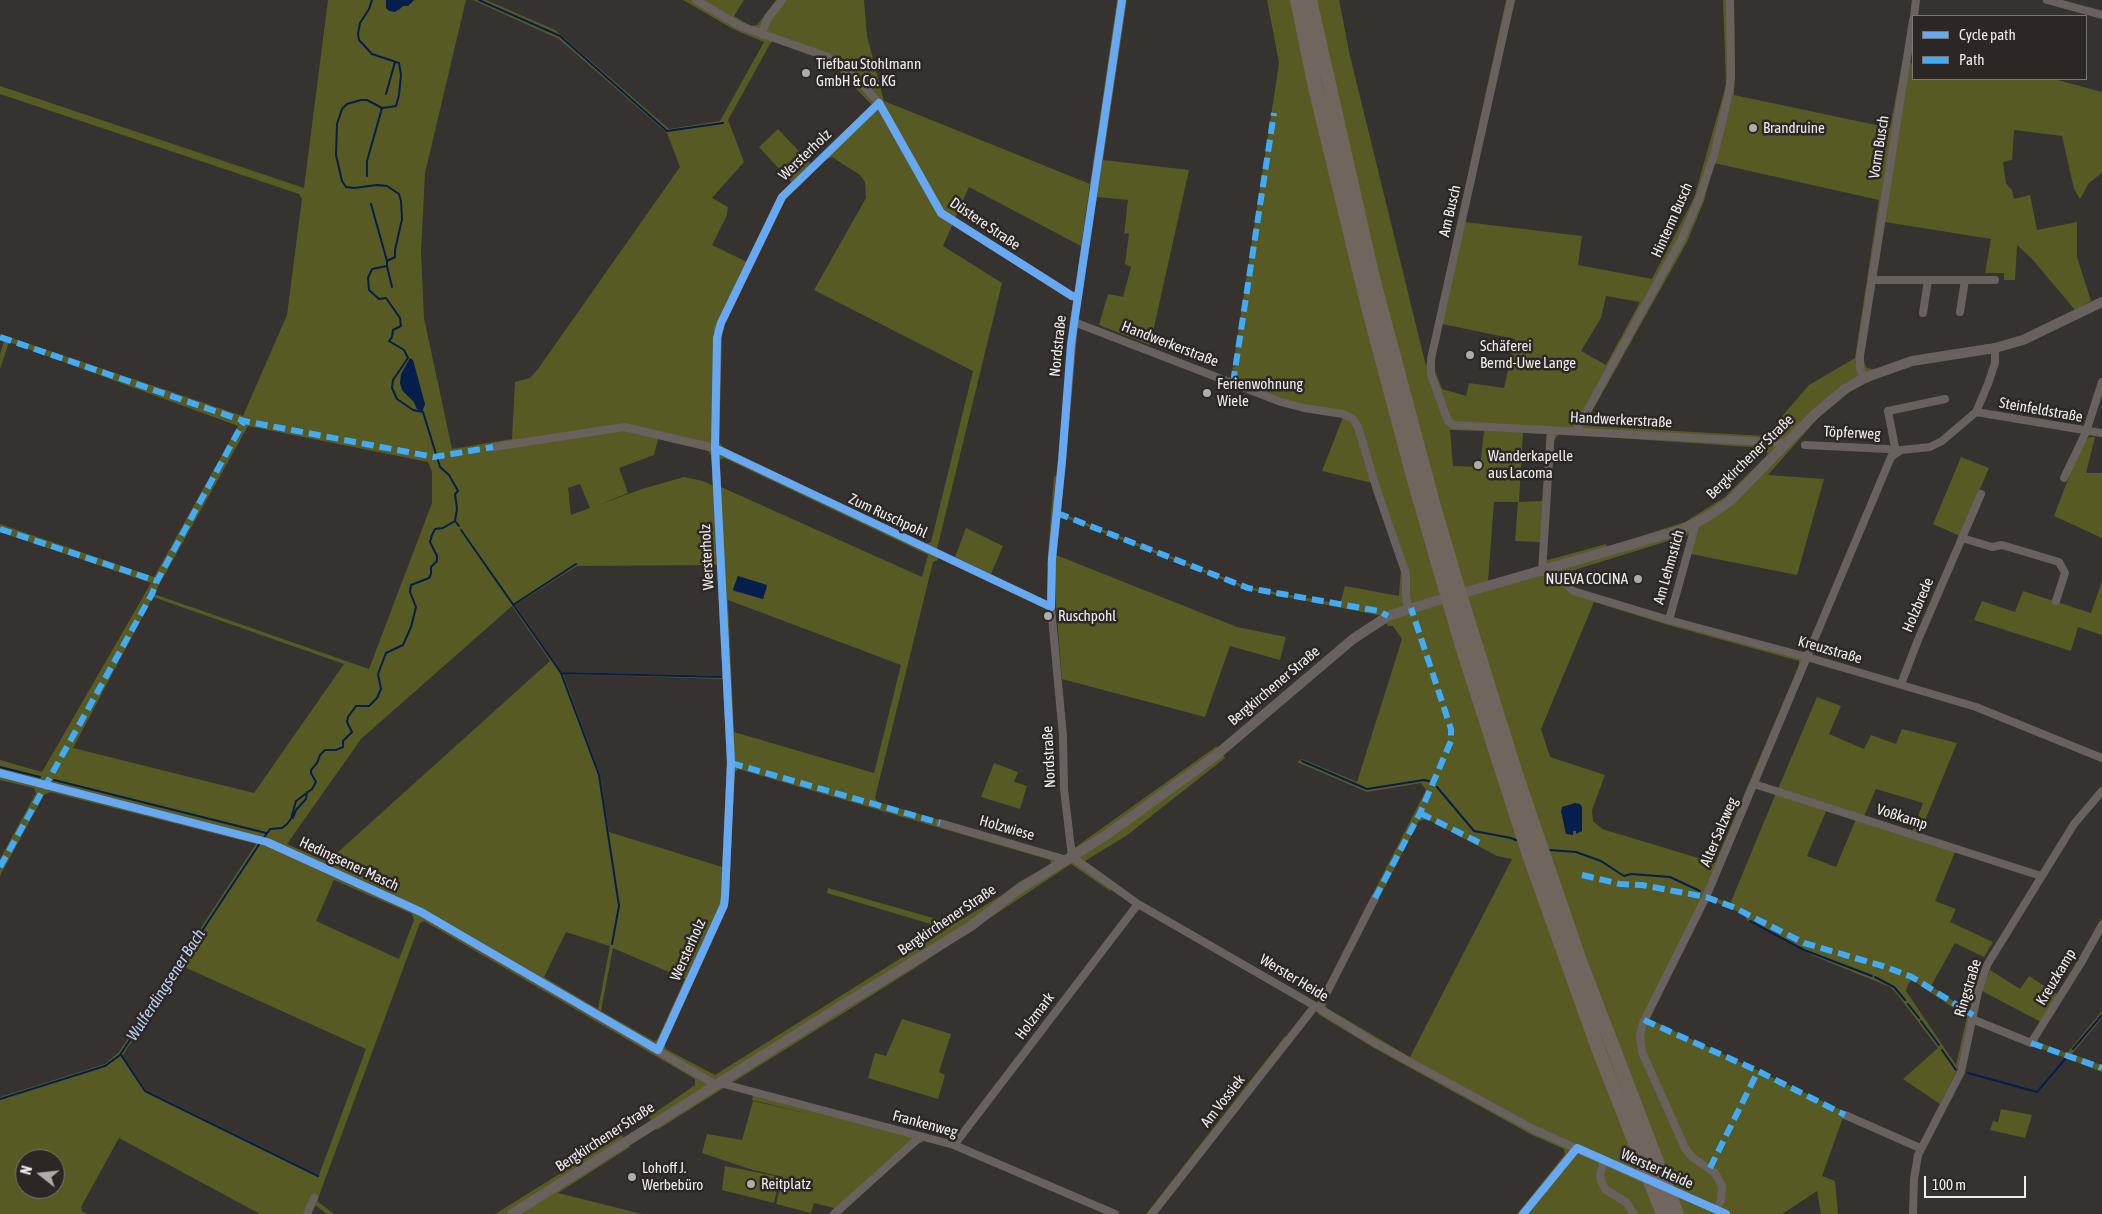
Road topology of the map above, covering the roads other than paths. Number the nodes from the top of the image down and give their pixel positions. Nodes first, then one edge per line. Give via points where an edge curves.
1 (696, 0) edge
2 (782, 0) edge
3 (1122, 0) edge
4 (1297, 0) edge
5 (1310, 0) edge
6 (1511, 0) edge
7 (1730, 0) edge
8 (1916, 0) edge
9 (2047, 0) edge
10 (1914, 15) edge
11 (2102, 15) edge
12 (1912, 31) edge
13 (760, 34) junction
14 (879, 103) junction
15 (1873, 280) junction
16 (1928, 280) junction
17 (1965, 280) junction
18 (1994, 280) dead end
19 (1077, 297) junction
20 (2102, 302) edge
21 (1960, 312) dead end
22 (1923, 313) dead end
23 (1074, 322) junction
24 (1995, 348) junction
25 (1864, 378) junction
26 (2102, 382) edge
27 (1945, 399) dead end
28 (1976, 412) junction
29 (1453, 425) joint
30 (1551, 430) junction
31 (1576, 431) junction
32 (2086, 432) junction
33 (2102, 434) edge
34 (1787, 443) junction
35 (1805, 445) dead end
36 (493, 447) dead end
37 (714, 448) junction
38 (1896, 452) junction
39 (2064, 478) dead end
40 (1981, 494) dead end
41 (1696, 523) junction
42 (1962, 538) junction
43 (1557, 567) junction
44 (1542, 572) junction
45 (2056, 601) dead end
46 (1051, 607) junction
47 (1408, 609) junction
48 (1669, 620) junction
49 (1807, 657) junction
50 (1901, 684) junction
51 (2102, 758) edge
52 (0, 773) edge
53 (1754, 784) junction
54 (2102, 791) edge
55 (940, 823) dead end
56 (1069, 858) junction
57 (2041, 876) junction
58 (1375, 898) dead end
59 (1138, 904) junction
60 (2102, 925) edge
61 (1317, 1007) junction
62 (1972, 1019) junction
63 (658, 1050) junction
64 (718, 1084) junction
65 (1845, 1115) dead end
66 (920, 1137) junction
67 (954, 1145) junction
68 (1577, 1148) junction
69 (1920, 1148) junction
70 (1604, 1160) junction
71 (314, 1198) dead end
72 (1716, 1210) junction
73 (1100, 1211) edge
74 (307, 1214) edge
75 (512, 1214) edge
76 (834, 1214) edge
77 (1115, 1214) edge
78 (1152, 1214) edge
79 (1523, 1214) edge
80 (1634, 1214) edge
81 (1663, 1214) edge
82 (1677, 1214) edge
83 (1726, 1214) edge
84 (1913, 1214) edge

1 - 13 street, Düstere Straße
2 - 13 street
3 - 19 street, Nordstraße
4 - 81 highway via 1347,225 1414,480 1466,661 1530,858 1599,1052
5 - 82 highway via 1371,268 1463,603 1545,862
6 - 29 street, Am Busch via 1431,360 1432,375 1445,416
7 - 31 street, Hinterm Busch via 1731,78 1714,155 1682,240
8 - 10 street, Vorm Busch
9 - 11 street
12 - 15 street, Vorm Busch
13 - 14 street, Düstere Straße via 828,57 855,76
14 - 19 street, Düstere Straße via 941,213
14 - 37 street, Wersterholz via 782,196 728,307 717,338
15 - 16 street
15 - 25 street, Vorm Busch via 1859,362
16 - 17 street
16 - 22 street
17 - 18 street
17 - 21 street
19 - 23 street, Nordstraße
20 - 24 street, Bergkirchener Straße via 2023,340
23 - 46 street, Nordstraße via 1052,559
23 - 47 street, Handwerkerstraße via 1281,402 1343,414 1353,419 1406,574
24 - 25 street, Bergkirchener Straße via 1912,361
24 - 28 street via 1995,363
25 - 34 street, Bergkirchener Straße via 1815,414
26 - 32 street
27 - 38 street via 1888,411
28 - 32 street, Steinfeldstraße
28 - 38 street via 1930,447
29 - 30 street, Handwerkerstraße
30 - 31 street, Handwerkerstraße
30 - 44 street
31 - 34 street, Handwerkerstraße
32 - 33 street, Steinfeldstraße
32 - 39 street
34 - 41 street, Bergkirchener Straße via 1730,501
35 - 38 street, Töpferweg
36 - 37 street, Zum Ruschpohl via 624,427
37 - 46 street, Zum Ruschpohl
37 - 63 street, Wersterholz via 731,763 725,896 724,905
38 - 49 street, Alter Salzweg via 1891,457
40 - 42 street, Holzbrede
41 - 43 street, Bergkirchener Straße
41 - 48 street, Am Lehmstich
42 - 45 street via 1992,547 2002,545 2059,562 2065,573
42 - 50 street, Holzbrede
43 - 44 street, Bergkirchener Straße
43 - 48 street, Kreuzstraße via 1562,580 1573,591
44 - 47 street, Bergkirchener Straße
46 - 56 street, Nordstraße via 1063,736
47 - 56 street, Bergkirchener Straße via 1365,630 1214,757 1105,836
48 - 49 street, Kreuzstraße
49 - 50 street, Kreuzstraße
49 - 53 street, Alter Salzweg
50 - 51 street, Kreuzstraße via 1976,707
52 - 63 street, Hedingsener Masch via 263,840 421,912
53 - 57 street, Voßkamp
53 - 72 street, Alter Salzweg via 1706,897 1644,1020 1640,1035 1642,1052 1685,1148 1715,1173 1722,1186 1721,1201
54 - 57 street, Ringstraße via 2074,824
55 - 56 street, Holzwiese
56 - 59 street, Werster Heide
56 - 64 street, Bergkirchener Straße via 1019,889 971,926
57 - 62 street, Ringstraße via 1986,965
58 - 61 street, Am Vossiek
59 - 61 street, Werster Heide
59 - 67 street, Holzmark
60 - 62 street, Kreuzkamp via 2031,1043
61 - 68 street, Werster Heide via 1377,1044 1516,1120
61 - 78 street, Am Vossiek
62 - 69 street, Ringstraße via 1960,1072
63 - 64 street, Hedingsener Masch
64 - 66 street, Frankenweg
64 - 75 street, Bergkirchener Straße
65 - 69 street
66 - 67 street, Frankenweg
66 - 76 street
67 - 73 street, Frankenweg
68 - 70 street, Werster Heide
68 - 79 street
69 - 84 street, Ringstraße via 1915,1166
70 - 72 street, Werster Heide
70 - 80 street via 1601,1181 1606,1190 1626,1202
71 - 74 street
72 - 83 street, Werster Heide
73 - 77 street, Frankenweg

